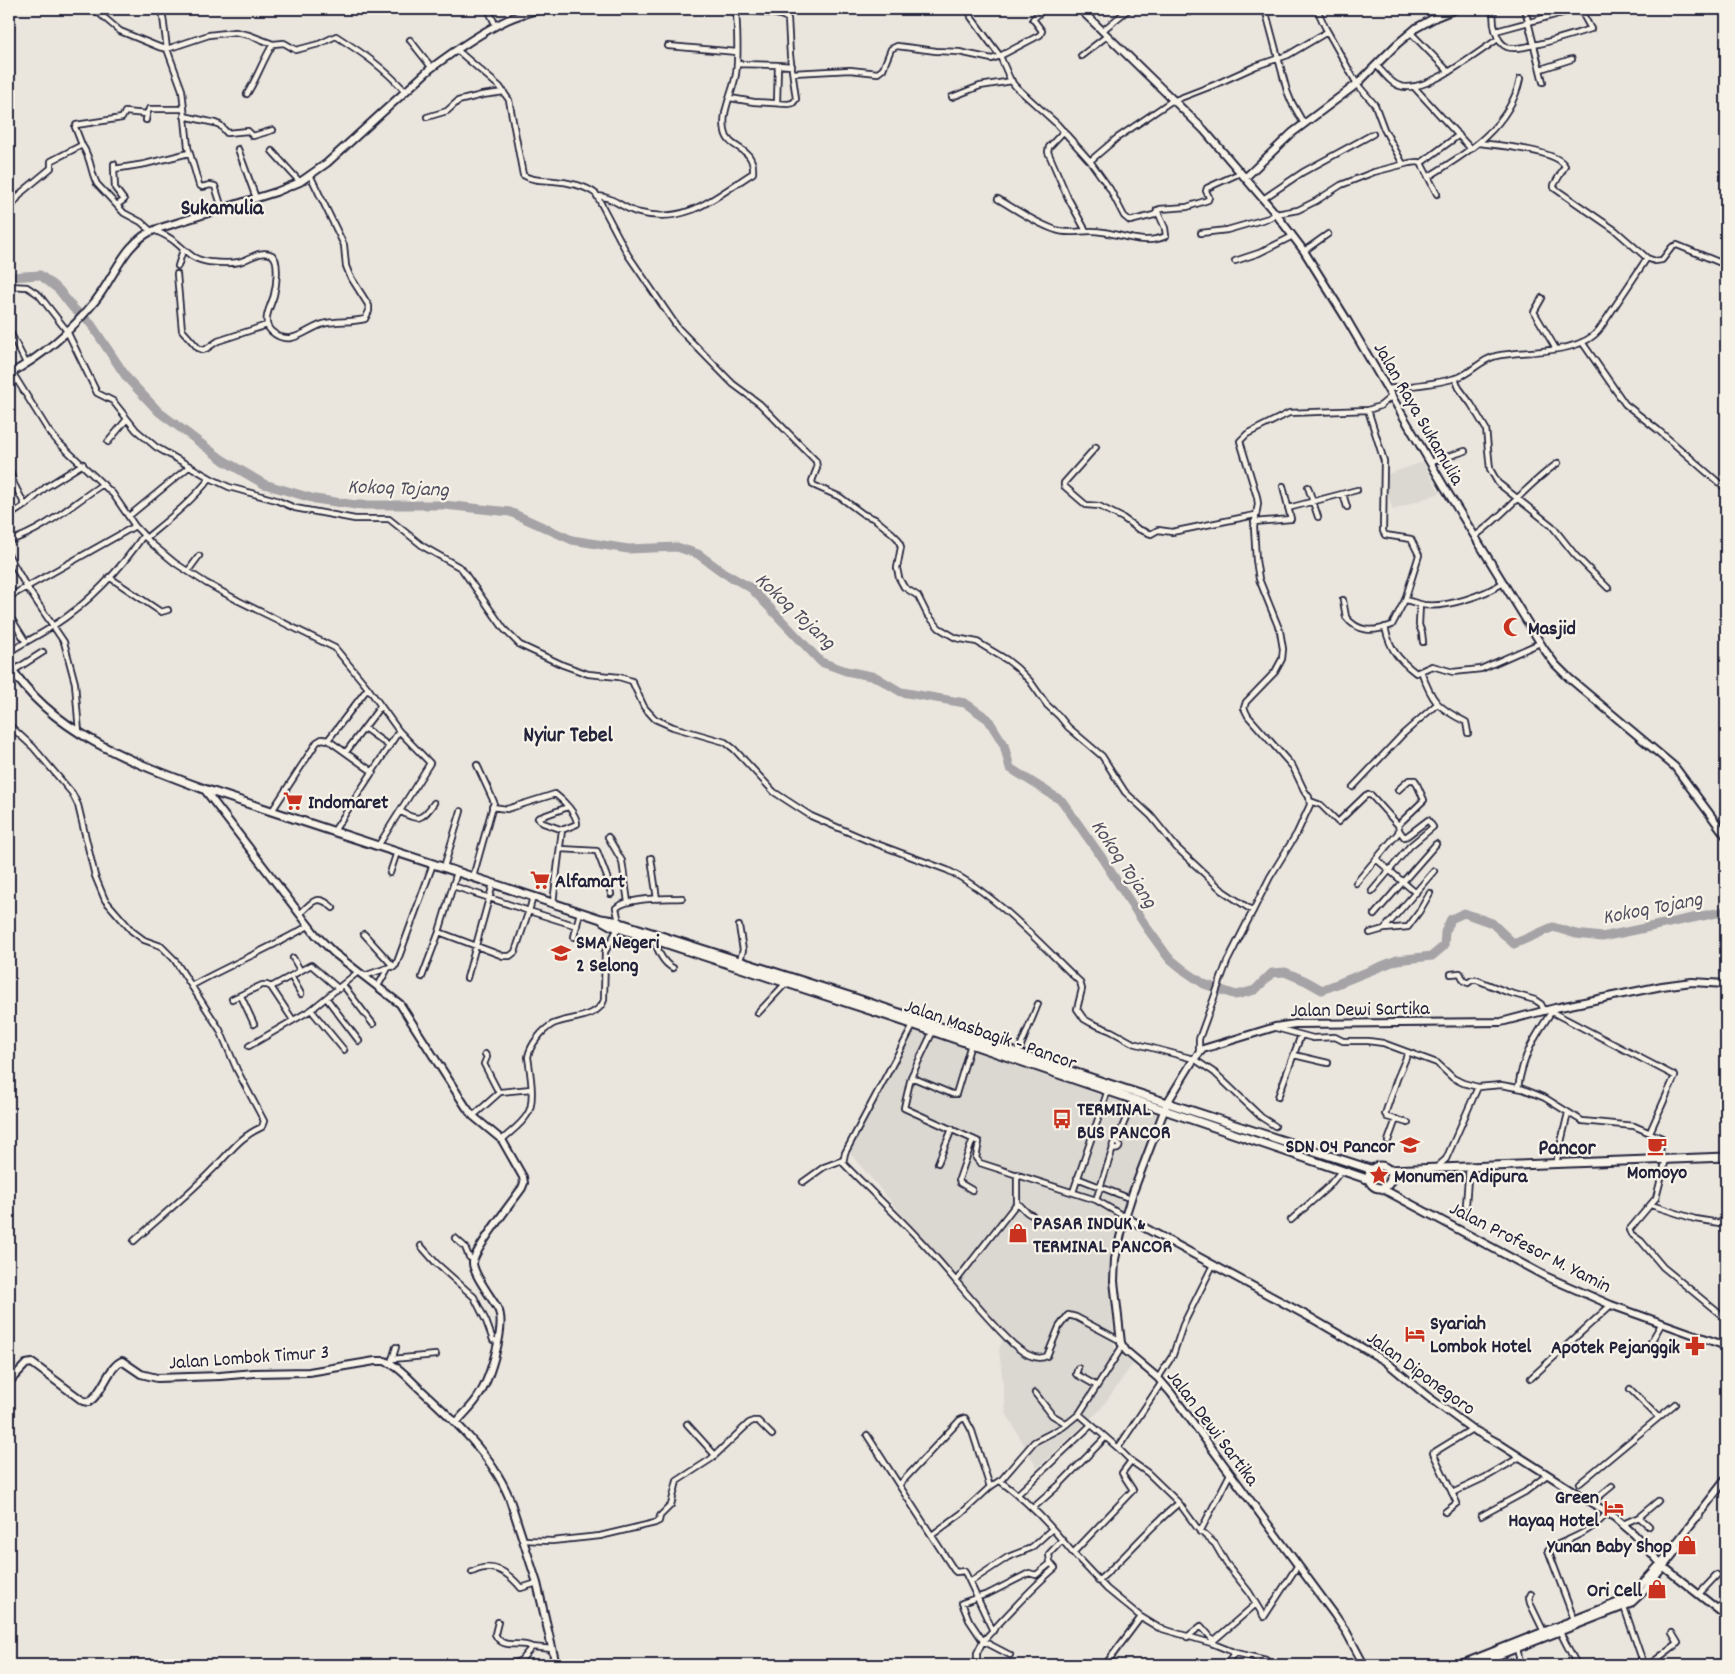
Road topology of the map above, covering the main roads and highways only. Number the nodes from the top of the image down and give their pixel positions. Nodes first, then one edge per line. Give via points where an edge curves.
1 (13, 671) edge
2 (618, 925) junction
3 (738, 964) junction
4 (817, 990) junction
5 (915, 1022) junction
6 (1166, 1106) junction
7 (1726, 1157) edge
8 (1373, 1170) junction
9 (1388, 1170) junction
10 (1370, 1180) junction

1 - 2 main road, Jalan Masbagik - Pancor via 50,713 147,767 204,789
2 - 3 main road, Jalan Masbagik - Pancor
2 - 3 main road, Jalan Masbagik - Pancor via 654,940
3 - 4 main road, Jalan Masbagik - Pancor
3 - 4 main road, Jalan Masbagik - Pancor via 786,983
4 - 5 main road, Jalan Masbagik - Pancor
5 - 6 main road, Jalan Masbagik - Pancor via 1018,1053
5 - 6 main road, Jalan Masbagik - Pancor via 933,1031 1134,1099
6 - 8 main road, Jalan Masbagik - Pancor
6 - 10 main road, Jalan Masbagik - Pancor
7 - 9 main road
8 - 9 main road via 1380,1166
8 - 10 main road
9 - 10 main road via 1391,1175 1387,1186 1375,1186

